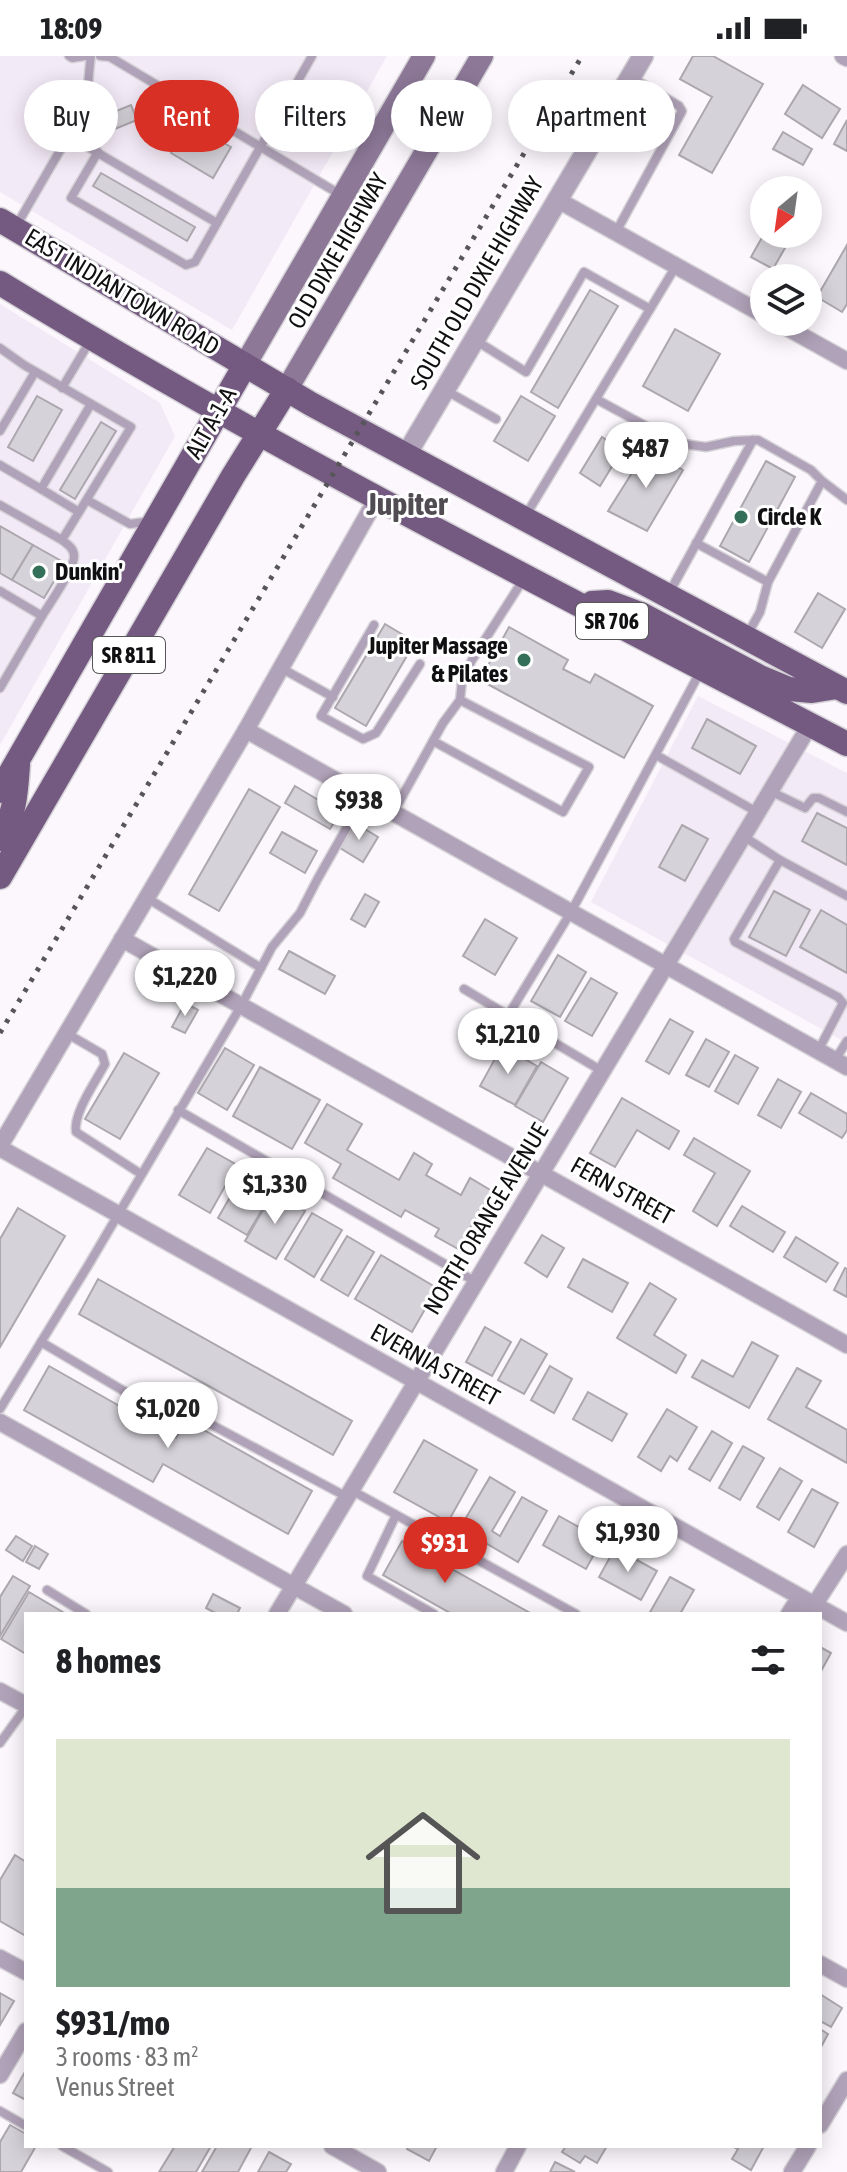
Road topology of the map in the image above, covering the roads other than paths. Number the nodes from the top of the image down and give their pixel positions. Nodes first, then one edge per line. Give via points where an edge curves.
1 (69, 56) edge
2 (88, 56) edge
3 (100, 56) edge
4 (312, 56) edge
5 (424, 56) edge
6 (482, 56) edge
7 (643, 56) edge
8 (630, 76) junction
9 (87, 80) edge
10 (299, 80) edge
11 (255, 143) edge
12 (58, 152) edge
13 (98, 152) joint
14 (258, 152) edge
15 (269, 152) edge
16 (342, 196) junction
17 (556, 199) junction
18 (217, 223) junction
19 (8, 224) edge
20 (616, 232) junction
21 (676, 266) junction
22 (0, 283) edge
23 (750, 307) edge
24 (650, 309) junction
25 (802, 336) edge
26 (91, 339) junction
27 (474, 340) junction
28 (0, 348) edge
29 (847, 361) edge
30 (245, 365) junction
31 (35, 372) junction
32 (62, 388) junction
33 (287, 389) junction
34 (445, 390) junction
35 (596, 399) junction
36 (91, 404) junction
37 (217, 412) junction
38 (496, 419) dead end
39 (0, 431) edge
40 (259, 435) junction
41 (753, 440) junction
42 (406, 455) junction
43 (0, 465) edge
44 (822, 481) junction
45 (41, 489) junction
46 (377, 498) junction
47 (87, 500) junction
48 (847, 500) edge
49 (0, 505) edge
50 (79, 512) junction
51 (524, 518) junction
52 (155, 520) junction
53 (62, 540) junction
54 (696, 543) junction
55 (525, 576) junction
56 (768, 582) junction
57 (0, 591) edge
58 (667, 595) junction
59 (578, 603) junction
60 (42, 616) junction
61 (374, 625) dead end
62 (746, 638) junction
63 (420, 664) dead end
64 (281, 668) junction
65 (702, 668) junction
66 (844, 683) edge
67 (0, 688) edge
68 (333, 697) junction
69 (460, 700) junction
70 (847, 720) edge
71 (810, 725) junction
72 (246, 730) junction
73 (433, 741) junction
74 (847, 744) edge
75 (656, 755) junction
76 (14, 758) junction
77 (0, 791) edge
78 (770, 791) junction
79 (364, 797) junction
80 (757, 812) junction
81 (847, 812) edge
82 (393, 813) junction
83 (743, 836) junction
84 (0, 839) edge
85 (780, 860) junction
86 (0, 877) edge
87 (847, 896) edge
88 (147, 898) junction
89 (571, 912) junction
90 (122, 939) junction
91 (666, 966) junction
92 (261, 968) junction
93 (464, 989) dead end
94 (241, 1006) junction
95 (509, 1014) junction
96 (66, 1033) junction
97 (847, 1041) edge
98 (818, 1051) junction
99 (841, 1064) edge
100 (602, 1071) junction
101 (178, 1110) junction
102 (0, 1147) edge
103 (141, 1174) junction
104 (541, 1174) junction
105 (118, 1214) junction
106 (476, 1282) junction
107 (41, 1342) junction
108 (847, 1345) edge
109 (416, 1382) junction
110 (0, 1409) edge
111 (0, 1422) edge
112 (349, 1494) junction
113 (396, 1515) junction
114 (847, 1554) edge
115 (293, 1586) junction
116 (47, 1590) dead end
117 (815, 1604) junction
118 (83, 1612) edge
119 (278, 1612) edge
120 (340, 1612) edge
121 (430, 1612) edge
122 (572, 1612) edge
123 (790, 1612) edge
124 (847, 1623) edge
125 (0, 1691) edge
126 (24, 1705) edge
127 (24, 1709) edge
128 (0, 1743) edge
129 (0, 1958) edge
130 (822, 1965) edge
131 (24, 1971) edge
132 (847, 1979) edge
133 (24, 2034) edge
134 (0, 2075) edge
135 (847, 2080) edge
136 (0, 2111) edge
137 (822, 2122) edge
138 (24, 2125) edge
139 (66, 2148) edge
140 (336, 2148) edge
141 (517, 2148) edge
142 (807, 2148) edge
143 (108, 2172) edge
144 (378, 2172) edge
145 (504, 2172) edge
146 (792, 2172) edge

1 - 2 lane
2 - 9 lane
3 - 11 lane via 110,57
4 - 10 lane
5 - 16 main road, ALT A-1-A / SR 811
6 - 33 main road, OLD DIXIE HIGHWAY / SR 811
7 - 8 street, SOUTH OLD DIXIE HIGHWAY
8 - 17 street, SOUTH OLD DIXIE HIGHWAY
8 - 20 lane via 682,111
12 - 19 lane
13 - 18 lane
13 - 18 lane via 71,198 186,265 195,262
14 - 18 lane
15 - 16 lane
16 - 30 main road, ALT A-1-A / SR 811
17 - 20 street
17 - 27 street, SOUTH OLD DIXIE HIGHWAY
19 - 30 main road, EAST INDIANTOWN ROAD / SR 706
20 - 21 street
21 - 23 street
21 - 24 lane
22 - 26 main road, SR 706
24 - 27 lane via 584,272 526,372
24 - 35 lane
25 - 29 street
26 - 32 lane
26 - 37 main road, SR 706
27 - 34 street, SOUTH OLD DIXIE HIGHWAY
28 - 31 lane
30 - 33 main road, SR 706
30 - 37 main road, ALT A-1-A / SR 811
31 - 32 lane
31 - 39 lane
32 - 36 lane
33 - 40 main road, ALT A-1-A / SR 811
33 - 42 main road, SR 706
34 - 38 lane
34 - 42 street, SOUTH OLD DIXIE HIGHWAY
35 - 41 lane via 677,443 706,447
35 - 51 lane
36 - 45 lane
36 - 47 lane via 131,427
37 - 40 main road, SR 706
37 - 52 main road, ALT A-1-A / SR 811
40 - 46 main road, SR 706
40 - 86 main road, ALT A-1-A / SR 811
41 - 44 lane
41 - 54 lane
42 - 51 main road, SR 706
43 - 45 lane
44 - 48 lane
44 - 56 lane
45 - 50 lane
46 - 55 main road, SR 706
46 - 64 street
47 - 50 lane
47 - 52 lane via 130,524
49 - 53 lane
50 - 53 lane
51 - 58 main road, SR 706
52 - 76 main road, ALT A-1-A / SR 811
53 - 60 lane via 74,556
54 - 56 lane
54 - 58 lane
55 - 59 main road, SR 706
55 - 69 lane via 472,660
56 - 62 lane
57 - 60 lane
58 - 62 main road, SR 706
59 - 65 main road, SR 706
59 - 66 main road via 608,602 643,615 789,689 812,691
60 - 67 lane
61 - 68 lane
62 - 66 main road, SR 706
63 - 68 lane via 376,733 363,739 321,716
64 - 68 lane
64 - 72 street
65 - 71 main road, SR 706
65 - 75 lane
69 - 73 lane
69 - 73 lane via 589,767 563,812
70 - 71 main road
71 - 74 main road, SR 706
71 - 78 street, NORTH ORANGE AVENUE
72 - 79 street
72 - 88 street
73 - 82 lane
75 - 80 lane
75 - 89 lane
76 - 77 main road, ALT A-1-A / SR 811
76 - 84 main road via 15,803
78 - 80 street, NORTH ORANGE AVENUE
78 - 81 lane via 805,808 819,798
79 - 82 street
79 - 92 lane via 300,913
80 - 83 street, NORTH ORANGE AVENUE
82 - 89 street
83 - 85 lane
83 - 91 street, NORTH ORANGE AVENUE
85 - 87 lane
85 - 98 lane via 734,939 843,1003
88 - 90 street
88 - 92 lane
89 - 91 street
89 - 95 lane
90 - 94 street, FERN STREET
90 - 96 street
91 - 98 street
91 - 100 street, NORTH ORANGE AVENUE
92 - 94 lane
93 - 95 lane
94 - 101 lane
94 - 104 street, FERN STREET
95 - 100 lane
96 - 102 street
96 - 103 lane via 102,1054 105,1064 77,1117 76,1132
97 - 99 lane
98 - 99 street
100 - 104 street, NORTH ORANGE AVENUE
101 - 103 lane
101 - 106 lane
102 - 105 street, EVERNIA STREET
103 - 105 lane
104 - 106 street, NORTH ORANGE AVENUE
104 - 108 street, FERN STREET
105 - 107 lane
105 - 109 street, EVERNIA STREET
106 - 109 street, NORTH ORANGE AVENUE
107 - 110 lane
107 - 112 lane via 161,1413 199,1418
109 - 112 street, NORTH ORANGE AVENUE
109 - 117 street, EVERNIA STREET
111 - 115 street
112 - 113 lane
112 - 115 street, NORTH ORANGE AVENUE
113 - 121 lane via 367,1576
113 - 122 lane
114 - 117 street
115 - 119 street, NORTH ORANGE AVENUE
115 - 120 street
116 - 118 lane
117 - 123 street via 794,1606
117 - 124 street, EVERNIA STREET
125 - 126 street
127 - 128 lane
129 - 131 street
130 - 132 street
133 - 134 street
135 - 137 street
136 - 138 lane
139 - 143 lane
140 - 144 street
141 - 145 street
142 - 146 street

